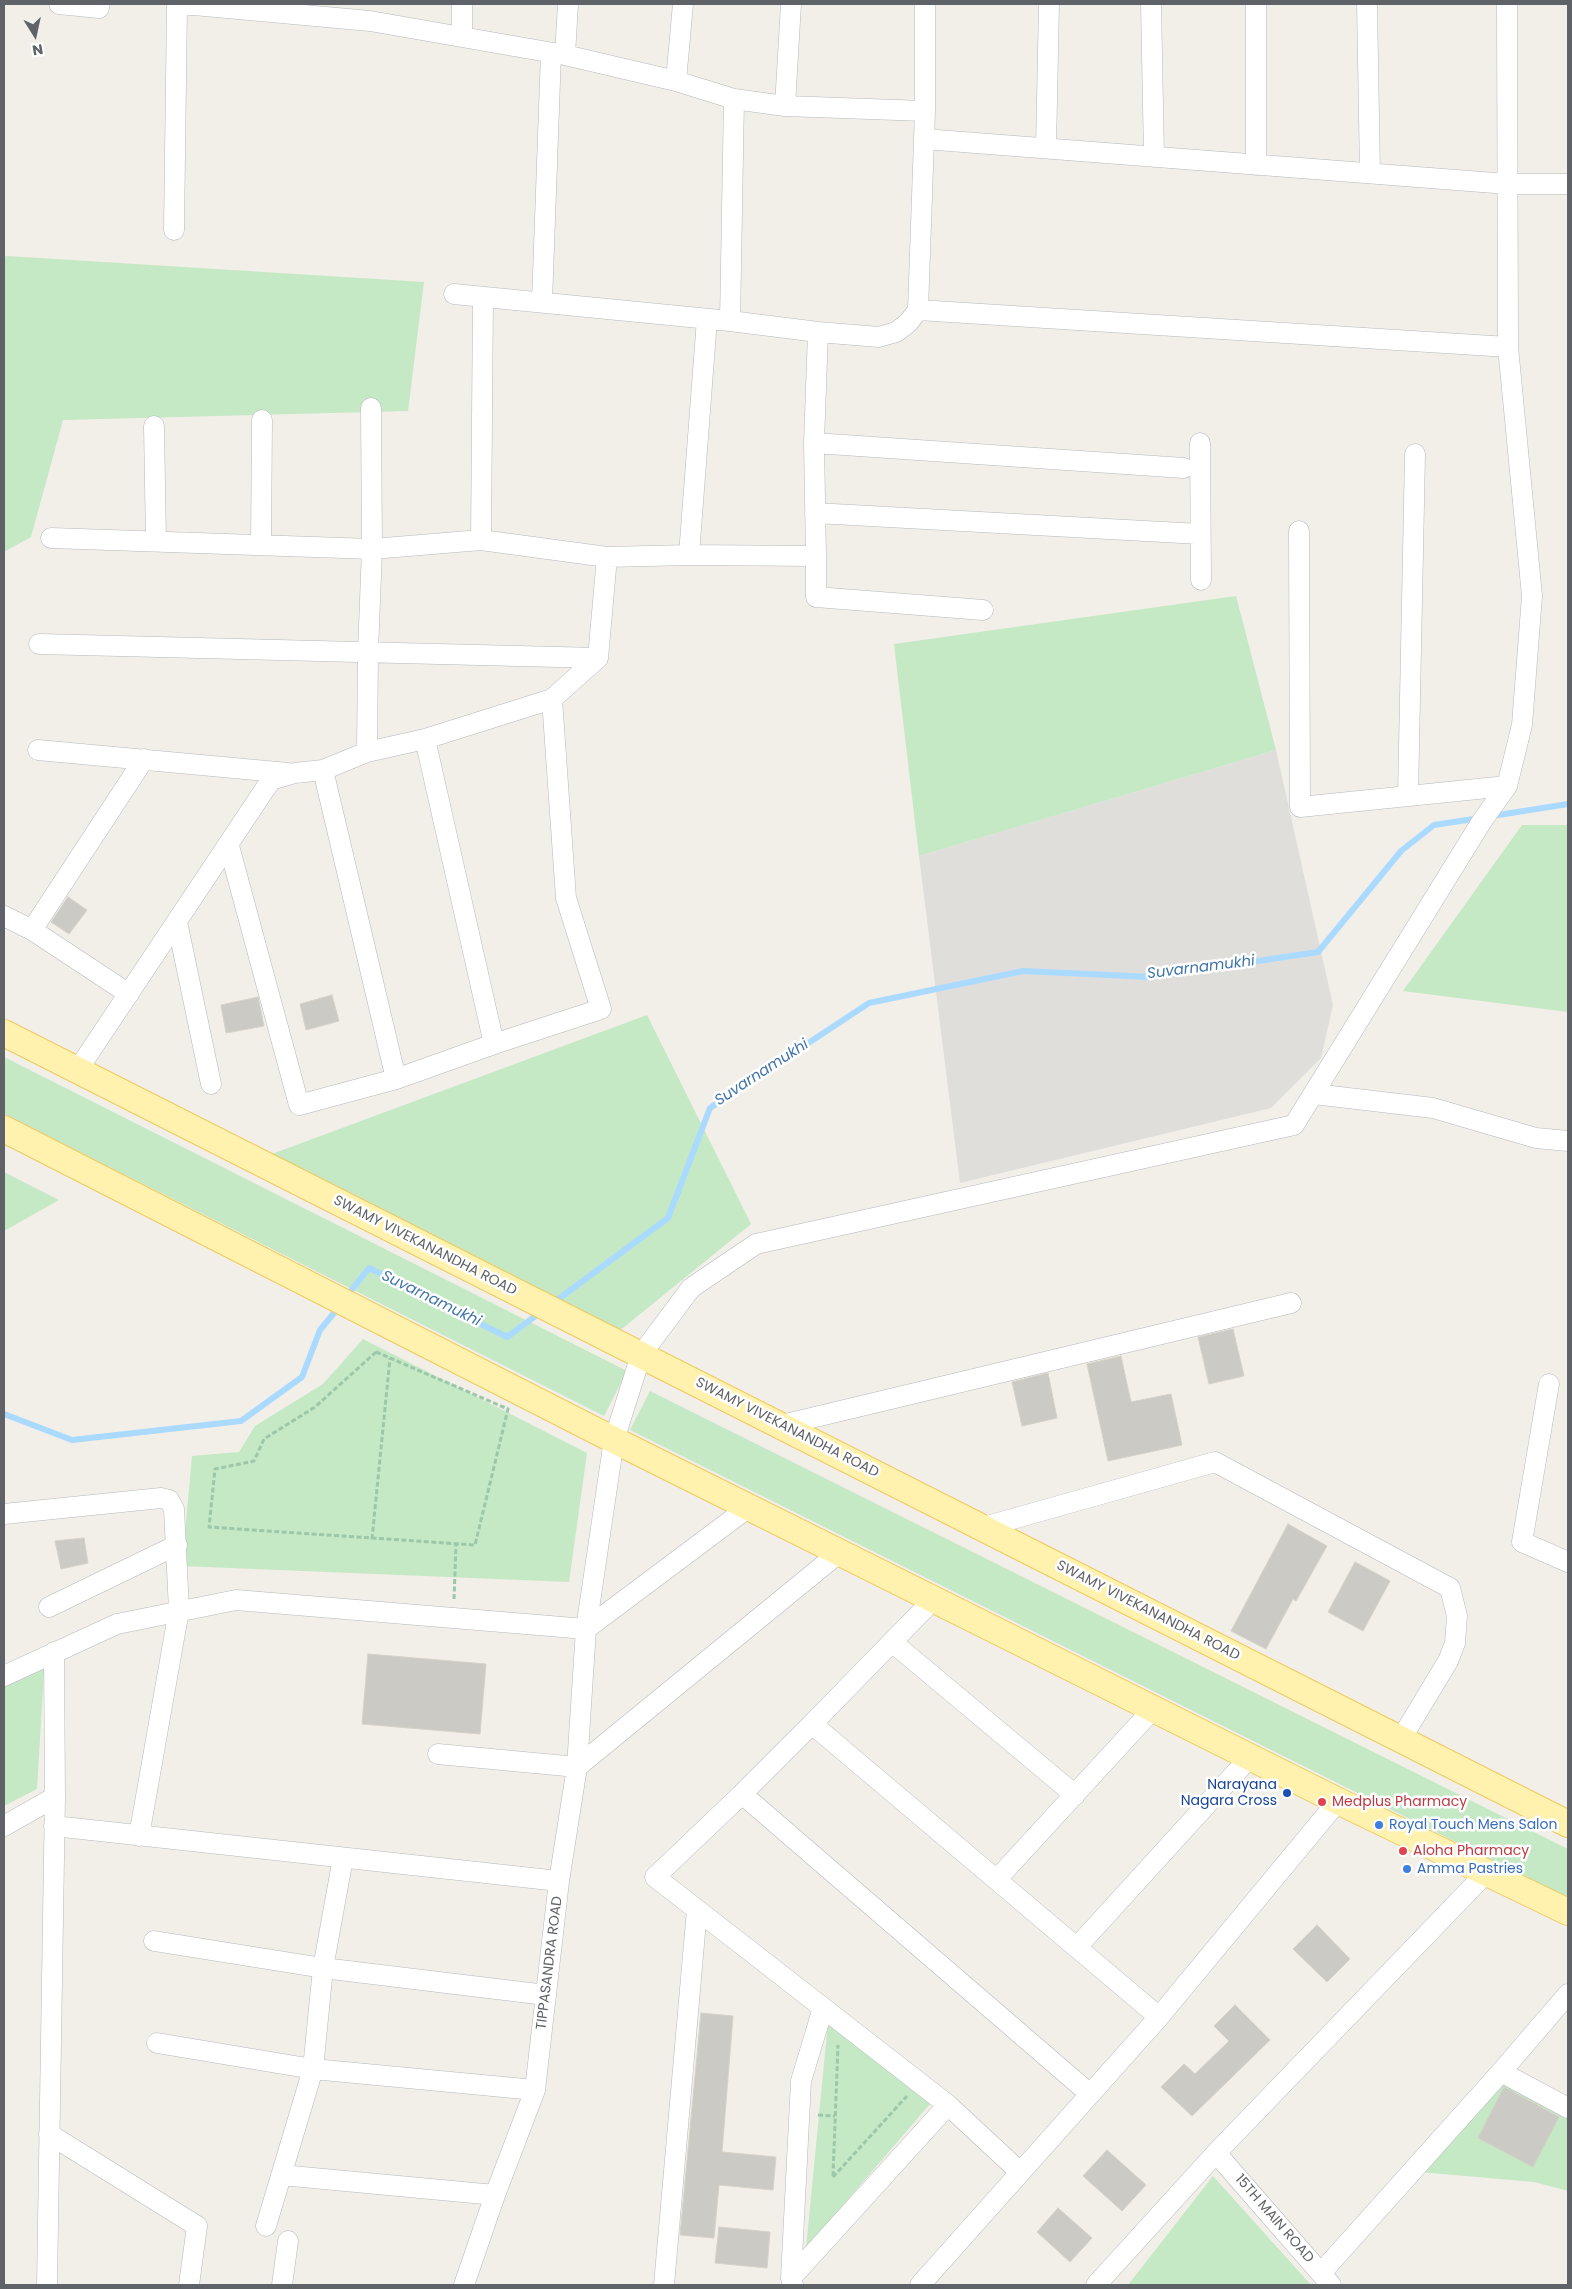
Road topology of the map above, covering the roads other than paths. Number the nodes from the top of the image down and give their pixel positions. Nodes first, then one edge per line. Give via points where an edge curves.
1 (59, 4) edge
2 (99, 4) edge
3 (462, 4) edge
4 (568, 4) edge
5 (683, 4) edge
6 (791, 4) edge
7 (924, 4) edge
8 (1049, 4) edge
9 (1151, 4) edge
10 (1256, 4) edge
11 (1367, 4) edge
12 (1507, 4) edge
13 (194, 5) edge
14 (285, 8) edge
15 (370, 12) edge
16 (462, 37) junction
17 (558, 54) junction
18 (676, 81) junction
19 (734, 98) junction
20 (785, 106) junction
21 (925, 111) junction
22 (924, 138) junction
23 (1046, 148) junction
24 (1154, 157) junction
25 (1256, 165) junction
26 (1370, 174) junction
27 (1508, 184) junction
28 (1568, 184) edge
29 (174, 230) dead end
30 (454, 294) dead end
31 (483, 297) junction
32 (542, 302) junction
33 (918, 310) junction
34 (707, 319) junction
35 (730, 321) junction
36 (818, 332) junction
37 (1508, 346) junction
38 (371, 408) dead end
39 (262, 420) dead end
40 (154, 426) dead end
41 (814, 443) junction
42 (1200, 444) dead end
43 (1415, 454) dead end
44 (1184, 468) dead end
45 (815, 513) junction
46 (1299, 531) dead end
47 (1200, 534) junction
48 (52, 538) dead end
49 (481, 540) junction
50 (156, 541) junction
51 (261, 545) junction
52 (372, 549) junction
53 (689, 555) junction
54 (816, 556) junction
55 (606, 557) junction
56 (1201, 580) dead end
57 (983, 610) dead end
58 (39, 644) dead end
59 (368, 652) junction
60 (598, 658) junction
61 (552, 698) junction
62 (425, 738) junction
63 (38, 750) dead end
64 (367, 752) junction
65 (144, 759) junction
66 (323, 770) junction
67 (295, 773) junction
68 (1506, 786) junction
69 (1408, 796) junction
70 (229, 846) junction
71 (4, 916) edge
72 (177, 922) junction
73 (32, 930) junction
74 (128, 994) junction
75 (4, 1033) edge
76 (494, 1044) junction
77 (77, 1071) junction
78 (396, 1079) junction
79 (211, 1084) dead end
80 (1314, 1094) junction
81 (4, 1129) edge
82 (1568, 1142) edge
83 (1291, 1302) dead end
84 (641, 1354) junction
85 (1549, 1384) dead end
86 (782, 1425) junction
87 (614, 1440) junction
88 (749, 1507) junction
89 (4, 1514) edge
90 (984, 1527) junction
91 (177, 1546) junction
92 (840, 1552) junction
93 (1568, 1562) edge
94 (934, 1599) junction
95 (49, 1607) dead end
96 (179, 1610) junction
97 (586, 1629) junction
98 (892, 1642) junction
99 (54, 1652) junction
100 (4, 1676) edge
101 (1154, 1708) junction
102 (812, 1724) junction
103 (1401, 1739) junction
104 (438, 1754) dead end
105 (1250, 1757) junction
106 (577, 1767) junction
107 (742, 1794) junction
108 (1075, 1795) junction
109 (55, 1797) junction
110 (1338, 1801) junction
111 (1568, 1824) edge
112 (4, 1826) edge
113 (54, 1826) junction
114 (139, 1836) junction
115 (343, 1858) junction
116 (1487, 1872) junction
117 (997, 1880) junction
118 (559, 1881) junction
119 (698, 1910) junction
120 (1568, 1912) edge
121 (154, 1941) dead end
122 (1077, 1947) junction
123 (323, 1968) junction
124 (1568, 1994) edge
125 (546, 1995) junction
126 (823, 2008) junction
127 (1159, 2017) junction
128 (157, 2043) dead end
129 (313, 2069) junction
130 (1501, 2072) junction
131 (535, 2090) junction
132 (1090, 2094) junction
133 (948, 2105) junction
134 (1568, 2108) edge
135 (49, 2134) junction
136 (1216, 2153) junction
137 (1020, 2172) junction
138 (281, 2174) junction
139 (495, 2195) junction
140 (266, 2226) dead end
141 (288, 2241) dead end
142 (1326, 2279) edge
143 (792, 2282) edge
144 (46, 2285) edge
145 (189, 2285) edge
146 (282, 2285) edge
147 (464, 2285) edge
148 (664, 2285) edge
149 (920, 2285) edge
150 (1096, 2285) edge

1 - 2 street via 99,8
3 - 16 street
4 - 17 street
5 - 18 street
6 - 20 street
7 - 21 street
8 - 23 street
9 - 24 street
10 - 25 street
11 - 26 street
12 - 27 street, TIPPASANDRA ROAD
13 - 14 street
13 - 29 street via 177,6
14 - 15 street
15 - 16 street
16 - 17 street
17 - 18 street
17 - 32 street
18 - 19 street
19 - 20 street
19 - 35 street
20 - 21 street
21 - 22 street
22 - 23 street
22 - 33 street
23 - 24 street
24 - 25 street
25 - 26 street
26 - 27 street
27 - 28 street
27 - 37 street, TIPPASANDRA ROAD
30 - 31 street
31 - 32 street
31 - 49 street
32 - 34 street
33 - 36 street via 896,332 879,337
33 - 37 street
34 - 35 street
34 - 53 street
35 - 36 street
36 - 41 street
37 - 68 street, TIPPASANDRA ROAD via 1532,596 1522,725
38 - 52 street
39 - 51 street
40 - 50 street
41 - 44 street
41 - 45 street
42 - 47 street
43 - 69 street
45 - 47 street
45 - 54 street
46 - 69 street via 1300,807
47 - 56 street
48 - 50 street
49 - 52 street
49 - 55 street
50 - 51 street
51 - 52 street
52 - 59 street
53 - 54 street
53 - 55 street
54 - 57 street via 816,597
55 - 60 street
58 - 59 street
59 - 60 street
59 - 64 street
60 - 61 street
61 - 62 street
61 - 76 street via 566,898 601,1009
62 - 64 street
62 - 76 street
63 - 65 street
64 - 66 street
65 - 67 street
65 - 73 street
66 - 67 street
66 - 78 street
67 - 70 street via 271,780
68 - 69 street
68 - 80 street, TIPPASANDRA ROAD
70 - 72 street
70 - 78 street via 299,1105
71 - 73 street
72 - 74 street
72 - 79 street
73 - 74 street
74 - 77 street
75 - 77 main road, SWAMY VIVEKANANDHA ROAD
76 - 78 street
77 - 84 main road, SWAMY VIVEKANANDHA ROAD
80 - 82 street via 1433,1108 1536,1138
80 - 84 street, TIPPASANDRA ROAD via 1294,1125 756,1244 691,1288
81 - 87 main road
83 - 86 street
84 - 86 main road, SWAMY VIVEKANANDHA ROAD
84 - 87 street, TIPPASANDRA ROAD
85 - 93 street via 1522,1542
86 - 90 main road, SWAMY VIVEKANANDHA ROAD
87 - 88 main road
87 - 97 street, TIPPASANDRA ROAD
88 - 92 main road
88 - 97 street
89 - 91 street via 161,1498 170,1500 174,1509
90 - 103 main road, SWAMY VIVEKANANDHA ROAD
90 - 103 street via 1215,1462 1450,1588 1457,1616 1455,1644
91 - 95 street
91 - 96 street
92 - 94 main road
92 - 106 street
94 - 98 street
94 - 101 main road
96 - 97 street via 236,1600
96 - 99 street via 117,1624
96 - 114 street
97 - 106 street, TIPPASANDRA ROAD
98 - 102 street
98 - 108 street
99 - 100 street
99 - 109 street
101 - 105 main road
101 - 108 street
102 - 107 street
102 - 117 street
103 - 111 main road, SWAMY VIVEKANANDHA ROAD
104 - 106 street
105 - 110 main road
105 - 122 street
106 - 118 street, TIPPASANDRA ROAD
107 - 119 street via 655,1877
107 - 132 street
108 - 117 street
109 - 112 street
109 - 113 street
110 - 116 main road
110 - 127 street
113 - 114 street
113 - 135 street
114 - 115 street
115 - 118 street
115 - 123 street
116 - 120 main road
116 - 136 street
117 - 122 street
118 - 125 street, TIPPASANDRA ROAD
119 - 126 street
119 - 148 street
121 - 123 street
122 - 127 street
123 - 125 street
123 - 129 street
124 - 130 street
125 - 131 street, TIPPASANDRA ROAD
126 - 133 street
126 - 143 street via 801,2081
127 - 132 street
128 - 129 street
129 - 131 street
129 - 138 street
130 - 134 street
130 - 142 street
131 - 139 street, TIPPASANDRA ROAD
132 - 137 street
133 - 137 street
133 - 143 street
135 - 144 street
135 - 145 street via 197,2226
136 - 142 street, 15TH MAIN ROAD
136 - 150 street
137 - 149 street
138 - 139 street
138 - 140 street
139 - 147 street, TIPPASANDRA ROAD
141 - 146 street

